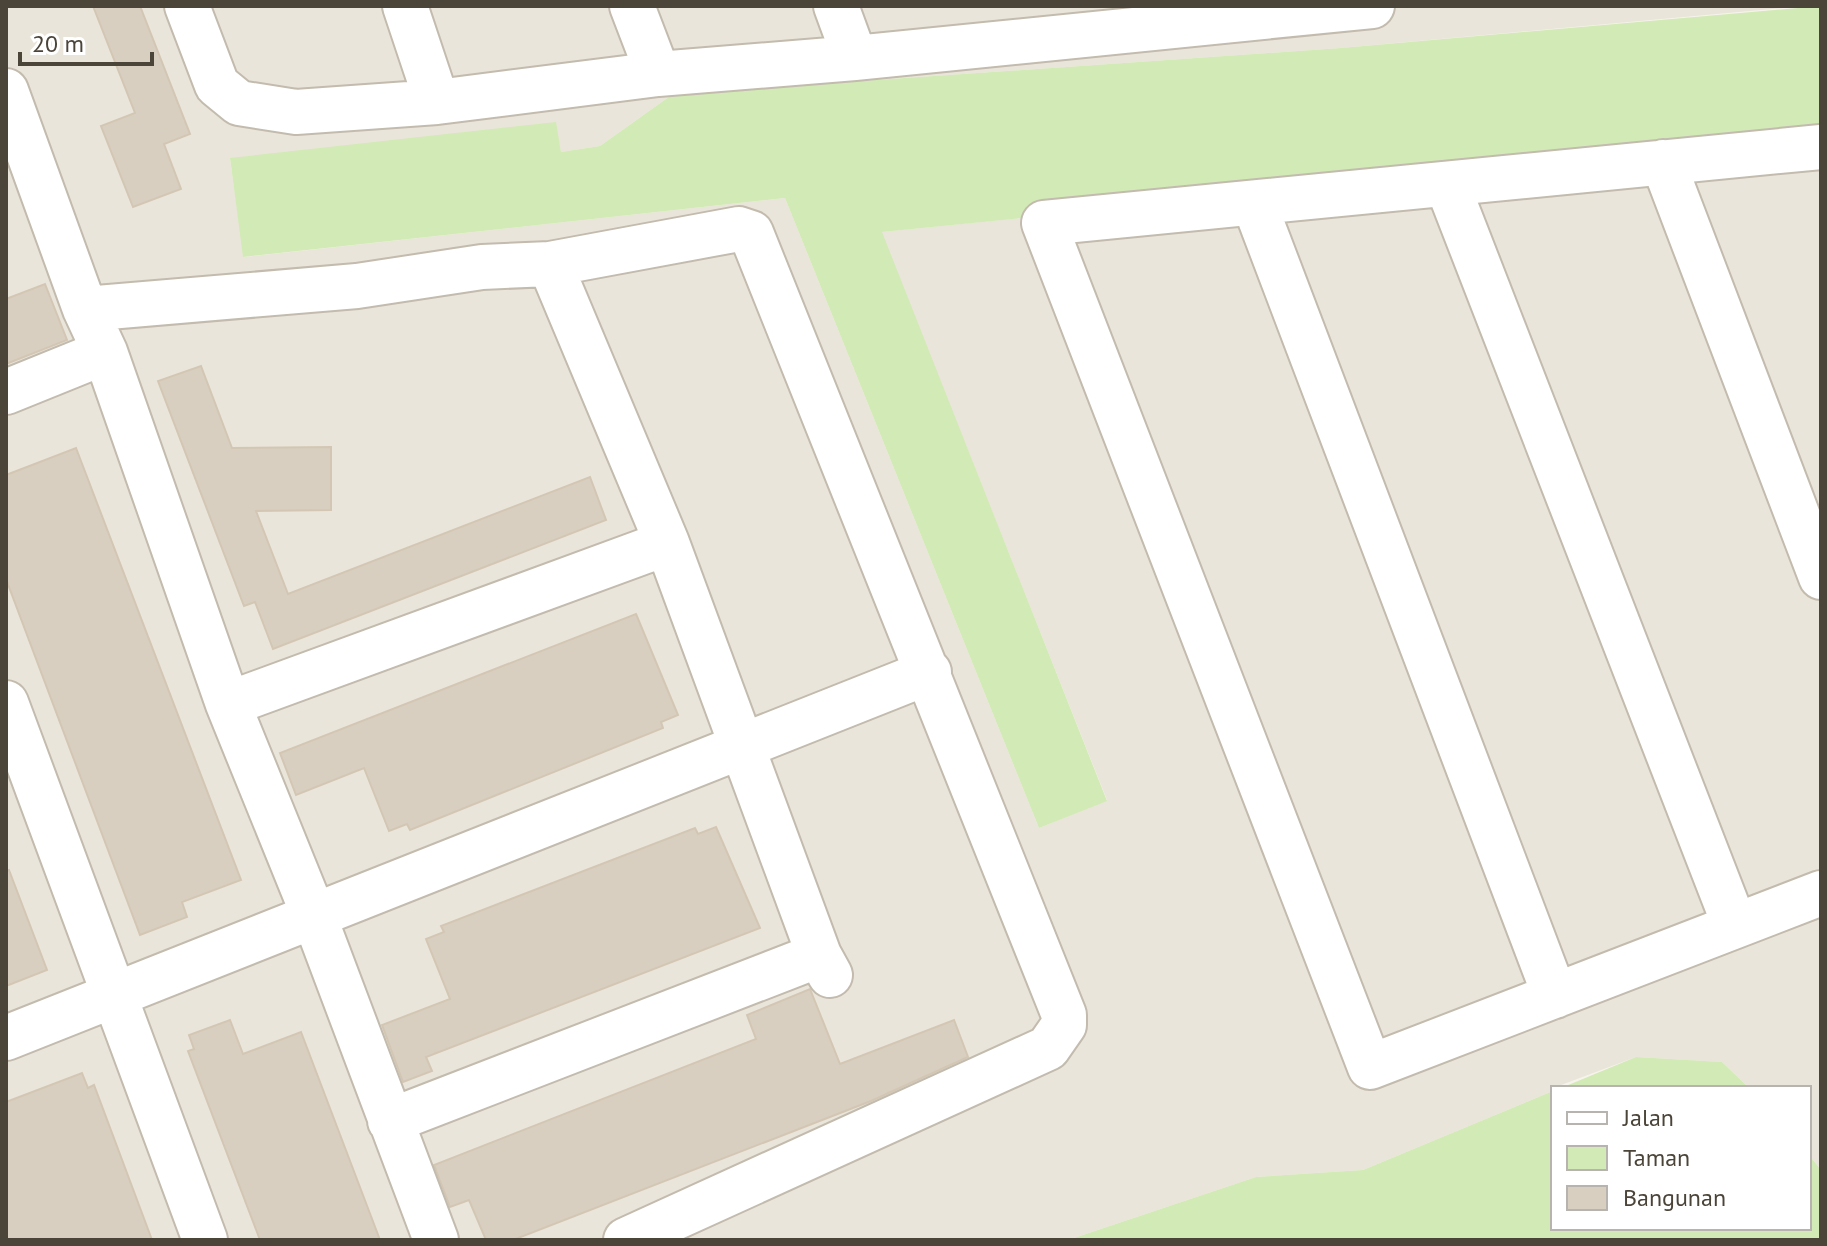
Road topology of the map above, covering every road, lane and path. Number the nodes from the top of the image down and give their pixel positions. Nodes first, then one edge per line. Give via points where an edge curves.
1 (187, 6) edge
2 (405, 6) edge
3 (632, 6) edge
4 (836, 6) edge
5 (1372, 6) edge
6 (1279, 11) edge
7 (1068, 21) edge
8 (855, 58) junction
9 (658, 74) junction
10 (6, 91) edge
11 (437, 102) junction
12 (1821, 147) edge
13 (1663, 162) junction
14 (1447, 184) junction
15 (1254, 203) junction
16 (550, 264) junction
17 (85, 309) junction
18 (105, 352) junction
19 (6, 392) edge
20 (667, 543) junction
21 (1821, 577) edge
22 (929, 672) junction
23 (6, 703) edge
24 (228, 704) junction
25 (744, 746) junction
26 (1821, 893) edge
27 (314, 916) junction
28 (1735, 926) junction
29 (113, 996) junction
30 (1555, 996) junction
31 (6, 1038) edge
32 (390, 1121) junction
33 (205, 1240) edge
34 (436, 1240) edge
35 (626, 1240) edge

1 - 11 street via 217,85 239,103 296,112
2 - 11 street
3 - 9 street
4 - 8 street
5 - 6 street
6 - 7 street
7 - 8 street
8 - 9 street
9 - 11 street
10 - 17 street
12 - 13 street
13 - 14 street
13 - 21 street
14 - 15 street
14 - 28 street
15 - 30 street
15 - 30 street via 1044,223 1370,1067
16 - 17 street
16 - 20 street
16 - 22 street via 739,229 751,233
17 - 18 street
18 - 19 street
18 - 24 street
20 - 24 street
20 - 25 street
22 - 25 street
22 - 35 street via 1062,1006 1064,1025 1048,1048
23 - 29 street
24 - 27 street
25 - 27 street
25 - 32 street via 825,965
26 - 28 street
27 - 29 street
27 - 32 street
28 - 30 street
29 - 31 street
29 - 33 street
32 - 34 street

